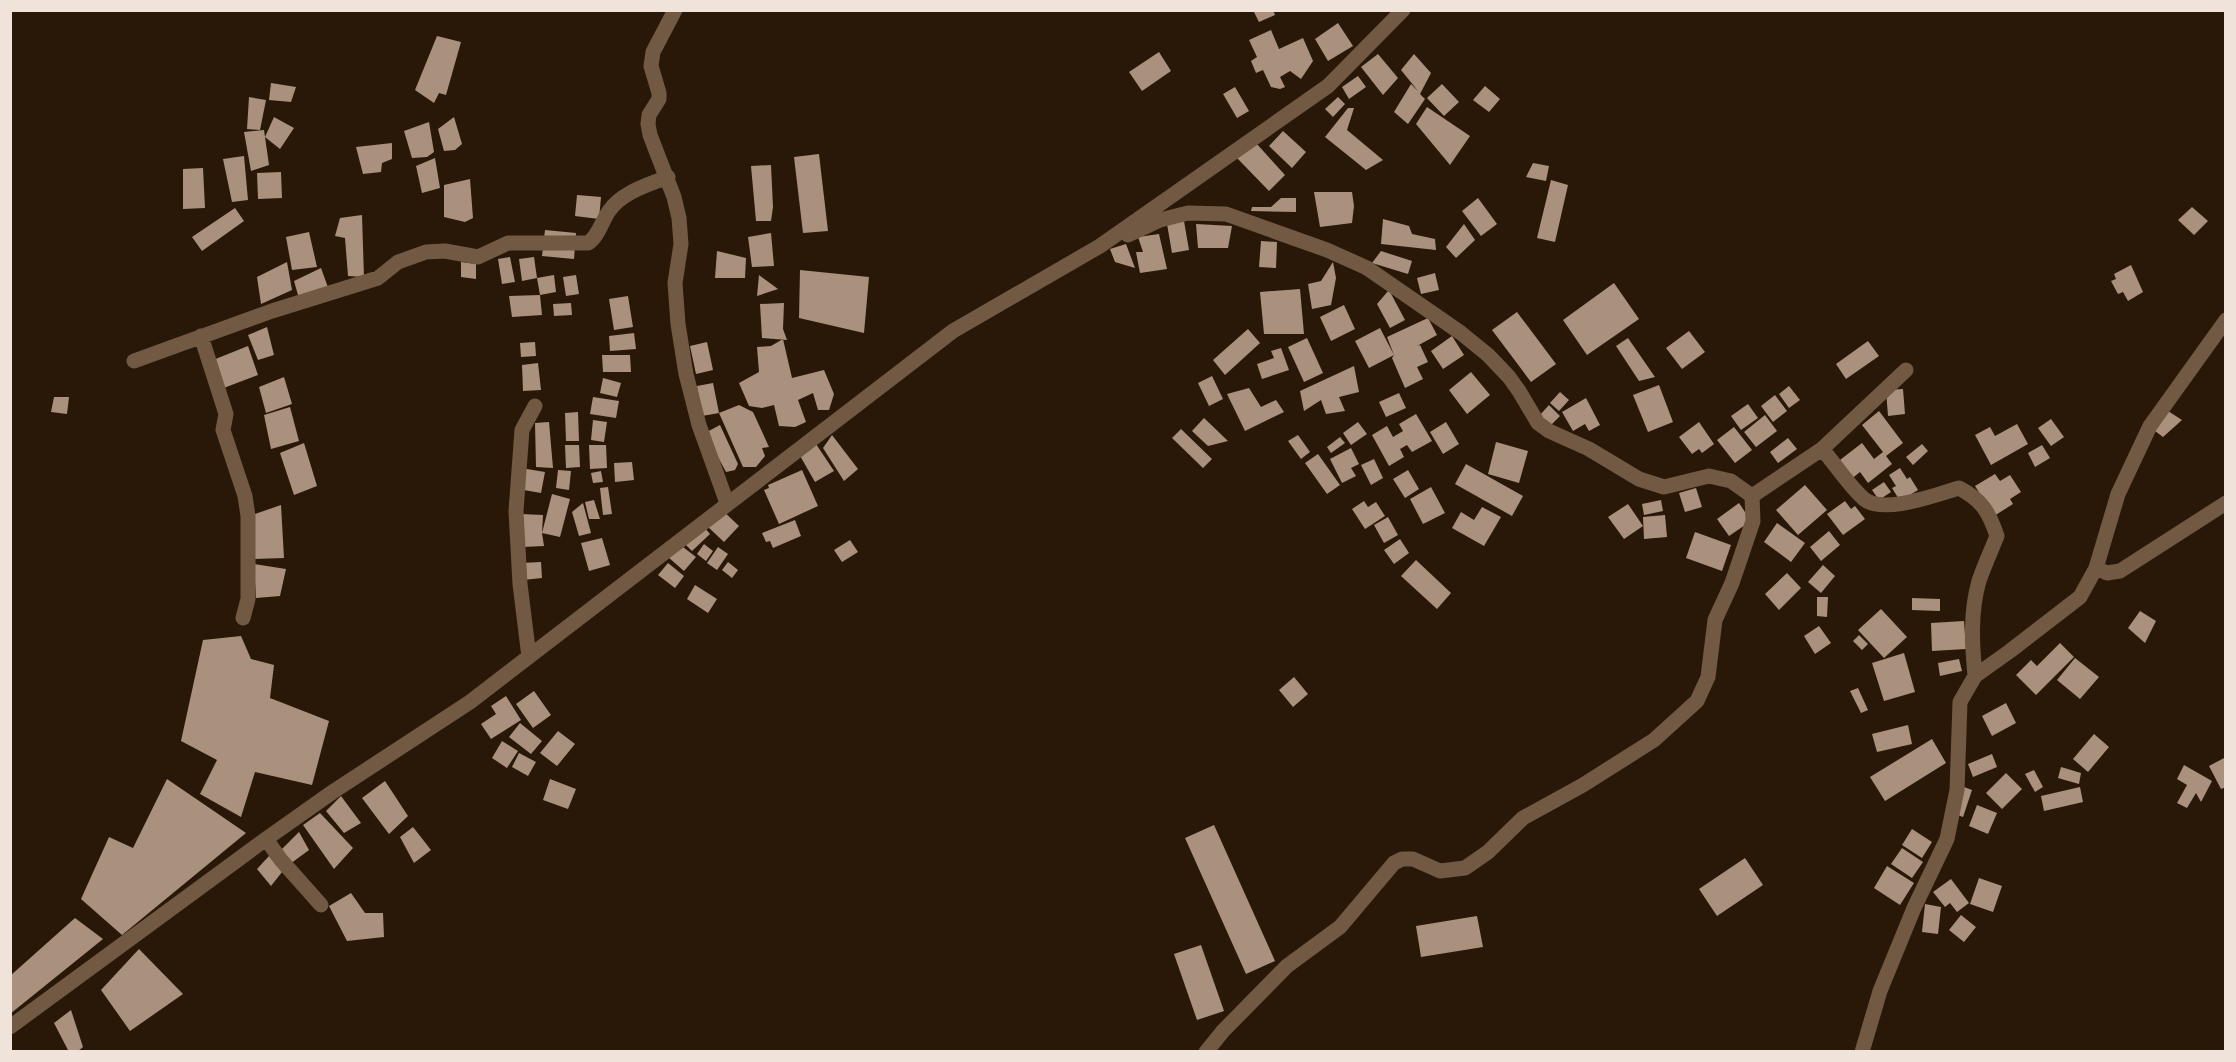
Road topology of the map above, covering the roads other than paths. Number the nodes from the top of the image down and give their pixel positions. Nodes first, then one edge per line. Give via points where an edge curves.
1 (675, 10) edge
2 (1402, 10) edge
3 (668, 177) junction
4 (1100, 246) junction
5 (2226, 320) edge
6 (201, 336) junction
7 (134, 361) dead end
8 (1906, 370) dead end
9 (535, 406) dead end
10 (1822, 449) junction
11 (1752, 496) junction
12 (727, 503) junction
13 (2226, 504) edge
14 (2096, 568) junction
15 (243, 618) dead end
16 (529, 657) junction
17 (1975, 676) junction
18 (266, 838) junction
19 (321, 905) dead end
20 (10, 1027) edge
21 (1206, 1052) edge
22 (1862, 1052) edge

1 - 3 street via 653,52 651,66 659,99 648,124
2 - 4 street via 1328,86
3 - 6 street via 622,198 588,243 508,243 478,257 426,252 398,262 378,278
3 - 12 street via 679,218 681,244 675,282 686,374 699,425
4 - 11 street via 1160,220 1188,213 1226,214 1274,229 1367,268 1414,298 1488,356 1520,391 1538,423 1549,431 1639,479 1664,487 1709,476 1731,481
4 - 12 street via 953,331
5 - 14 street via 2150,426 2118,494
6 - 7 street
6 - 15 street via 226,414 223,430 248,516 248,599
8 - 10 street
9 - 16 street via 522,430 516,511
10 - 11 street
10 - 17 street via 1866,501 1896,505 1959,488 1975,496 1988,513 1997,536 1974,604 1971,633
11 - 21 street via 1753,521 1715,620 1708,676 1697,701 1654,740 1523,818 1465,868 1440,871 1413,859 1394,863 1340,927 1287,966
12 - 16 street
13 - 14 street via 2120,571 2107,573
14 - 17 street via 2080,597
16 - 18 street via 470,702
17 - 22 street via 1960,702 1957,790 1947,838 1880,991
18 - 19 street
18 - 20 street

